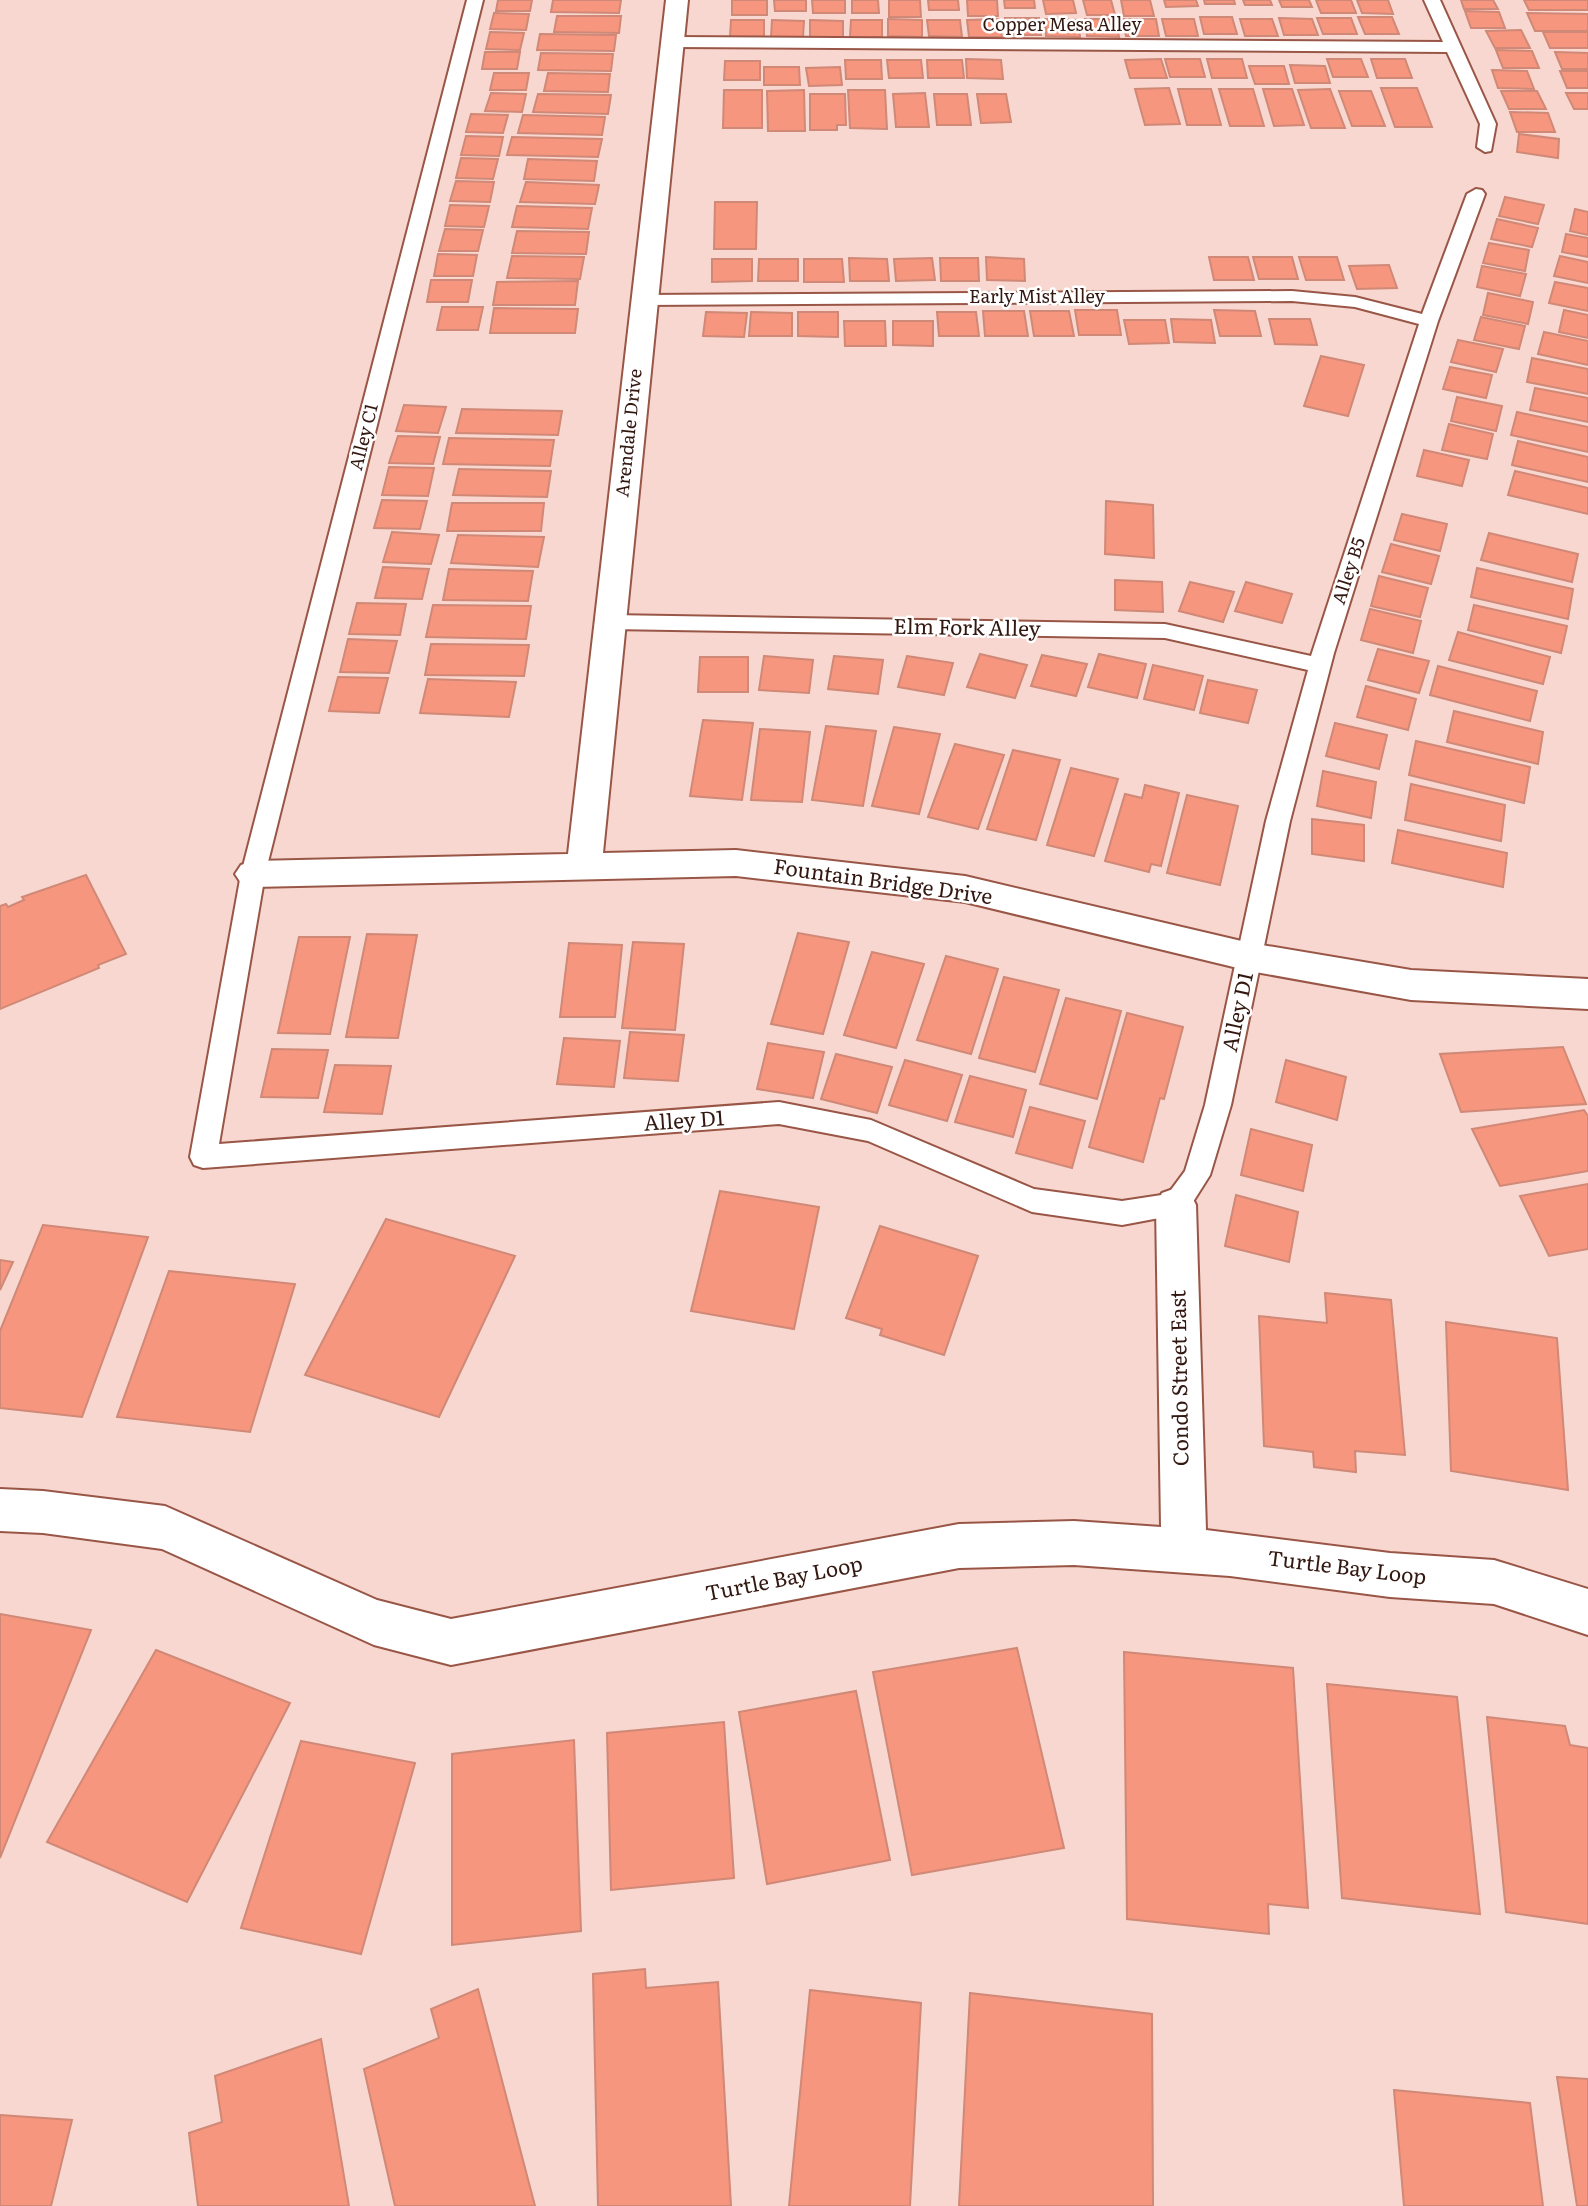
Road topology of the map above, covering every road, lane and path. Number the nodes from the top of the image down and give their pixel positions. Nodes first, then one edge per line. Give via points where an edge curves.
1 (475, 0) edge
2 (677, 0) edge
3 (1432, 0) edge
4 (673, 42) junction
5 (1451, 47) junction
6 (1485, 146) dead end
7 (1476, 194) dead end
8 (643, 300) junction
9 (1429, 321) junction
10 (610, 622) junction
11 (1320, 664) junction
12 (584, 866) junction
13 (253, 874) junction
14 (1250, 957) junction
15 (1588, 994) edge
16 (1176, 1205) junction
17 (0, 1510) edge
18 (1184, 1550) junction
19 (1588, 1612) edge

1 - 13 lane, Alley C1
2 - 4 street, Arendale Drive
3 - 5 lane
4 - 5 lane, Copper Mesa Alley
4 - 8 street, Arendale Drive
5 - 6 lane via 1488,124
7 - 9 lane, Alley B5
8 - 9 lane, Early Mist Alley via 1292,296 1355,302
8 - 10 street, Arendale Drive
9 - 11 lane, Alley B5
10 - 11 lane, Elm Fork Alley via 1165,631
10 - 12 street, Arendale Drive
11 - 14 lane, Alley B5
12 - 13 street, Fountain Bridge Drive
12 - 14 street, Fountain Bridge Drive via 736,863 965,889
13 - 16 lane, Alley D1 via 203,1157 779,1114 871,1131 1032,1200 1122,1213
14 - 15 street, Fountain Bridge Drive via 1411,985
14 - 16 lane, Alley D1 via 1218,1105 1197,1175
16 - 18 street, Condo Street East
17 - 18 street, Turtle Bay Loop via 165,1528 374,1622 451,1642 959,1546 1074,1543
18 - 19 street, Turtle Bay Loop via 1391,1575 1493,1582

